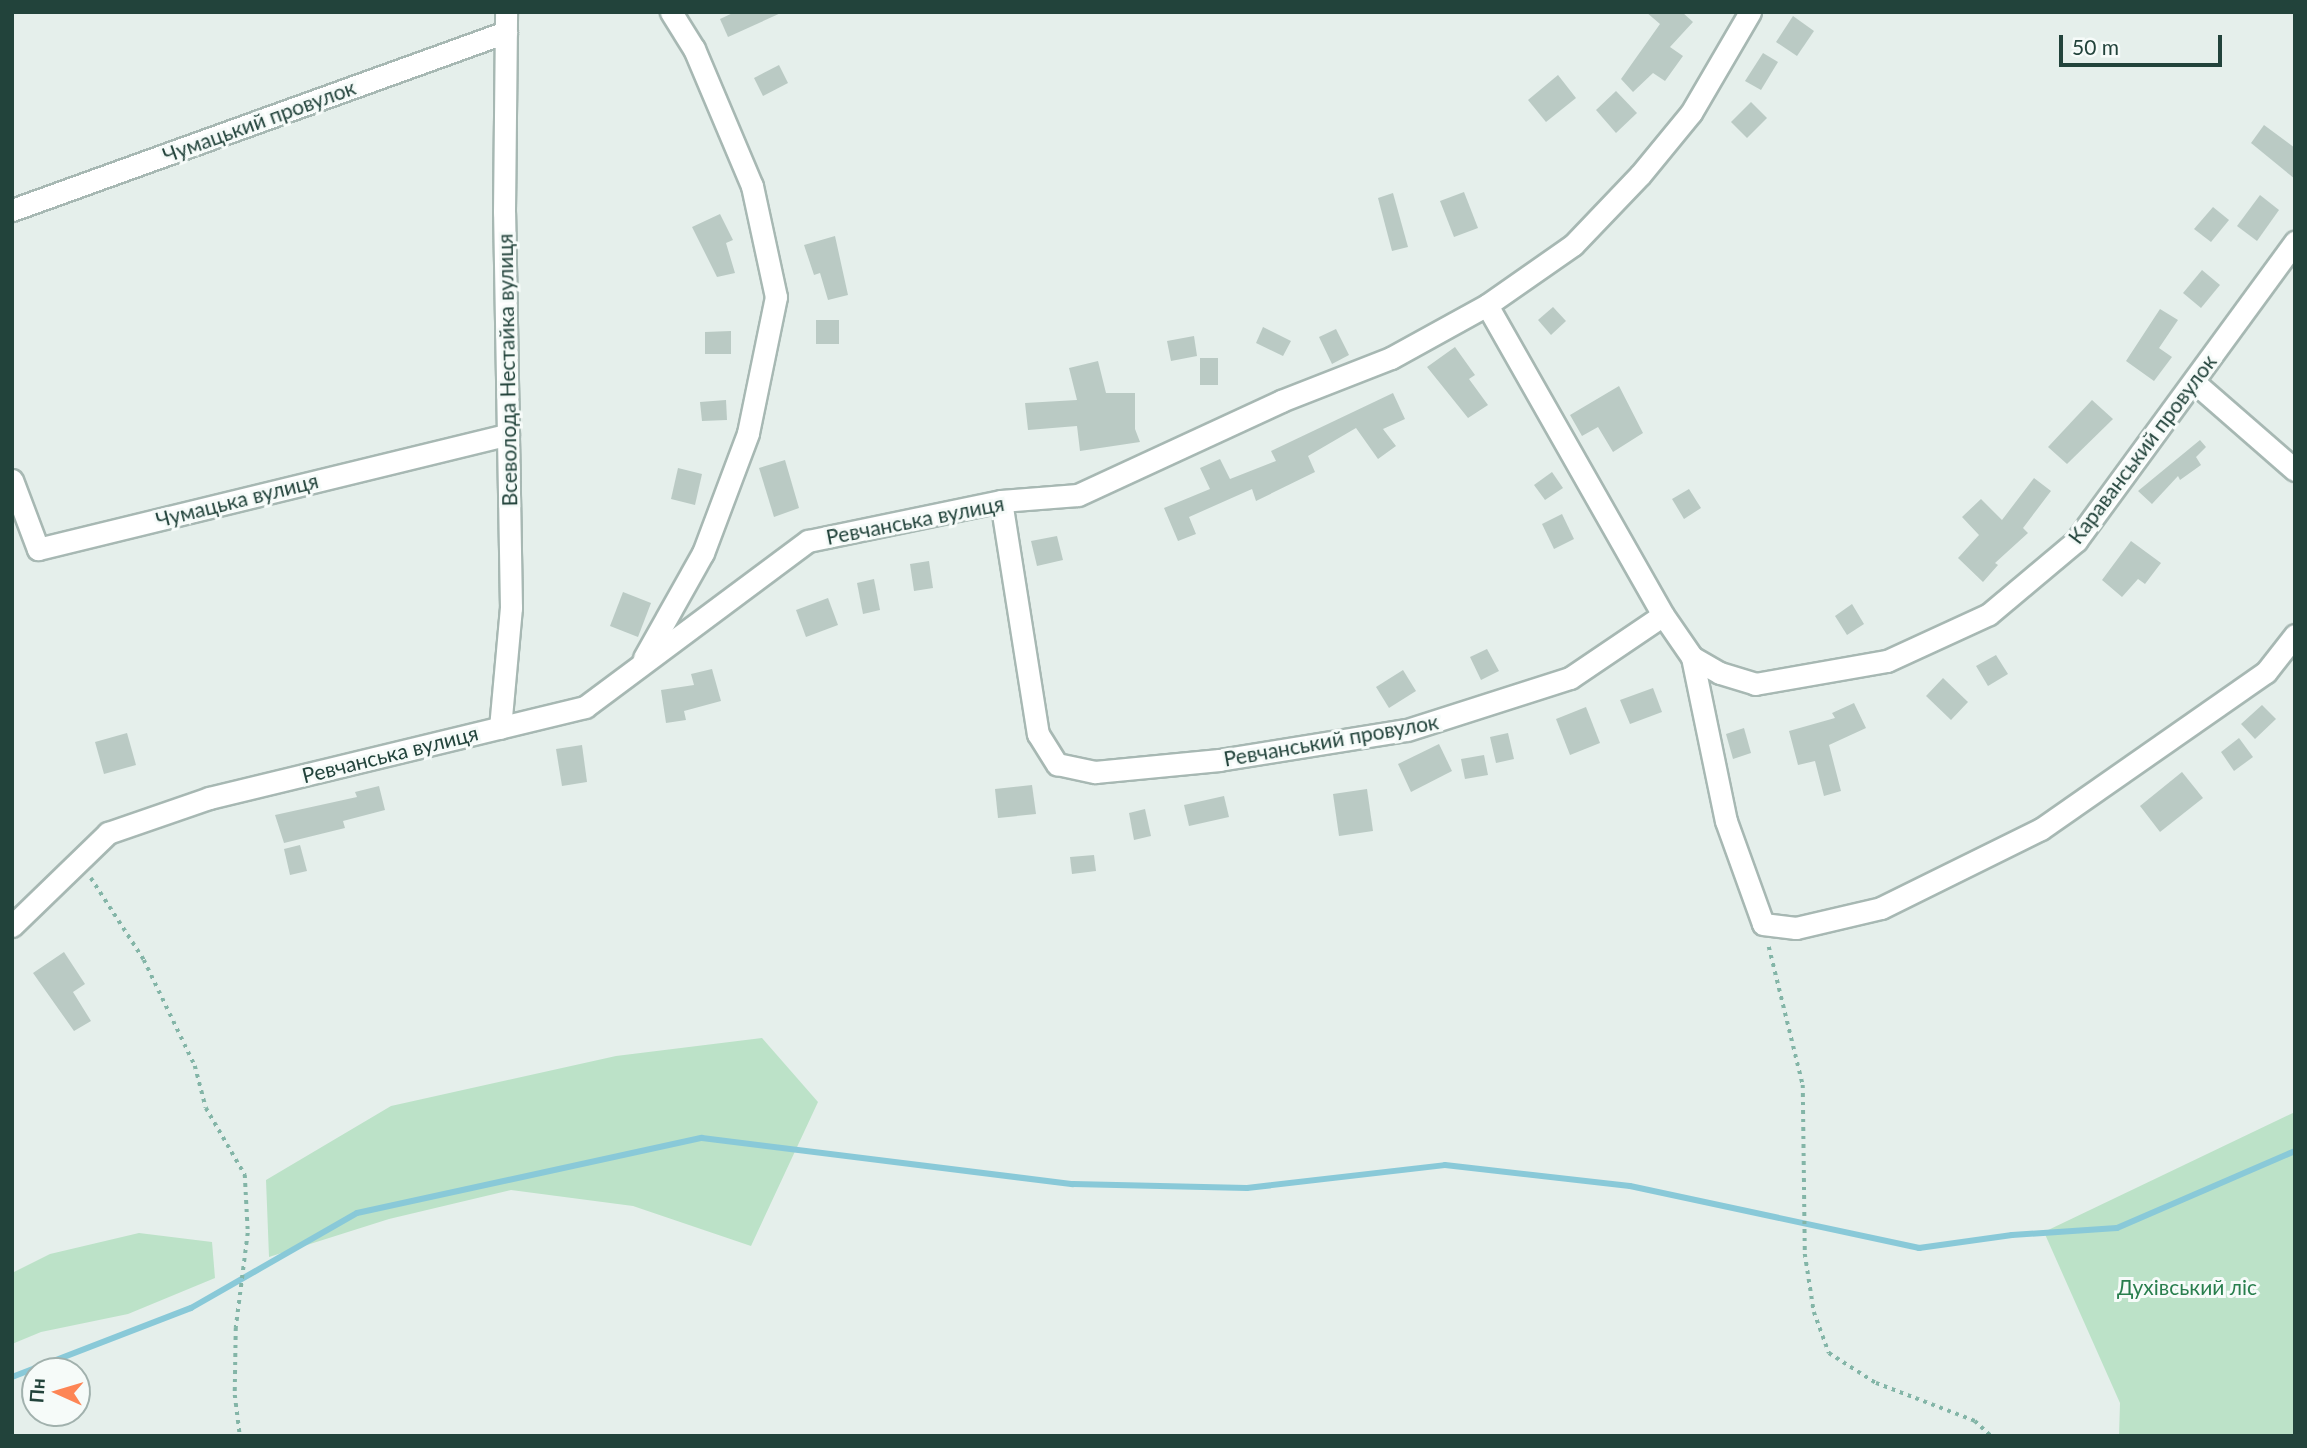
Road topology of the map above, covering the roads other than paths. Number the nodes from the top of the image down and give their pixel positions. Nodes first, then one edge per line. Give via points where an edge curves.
1 (671, 12) edge
2 (1750, 12) edge
3 (506, 22) edge
4 (12, 210) edge
5 (2295, 242) edge
6 (1487, 305) junction
7 (2194, 382) junction
8 (508, 434) junction
9 (2295, 470) edge
10 (12, 480) edge
11 (1001, 501) junction
12 (1662, 615) junction
13 (2295, 635) edge
14 (1692, 657) junction
15 (640, 666) junction
16 (500, 728) junction
17 (12, 926) edge

1 - 15 street via 694,49 752,186 776,298 739,457 703,552
2 - 6 street, Ревчанська вулиця via 1691,113 1640,175 1573,245
3 - 4 street, Чумацький провулок
3 - 8 street, Всеволода Нестайка вулиця
5 - 7 street, Караванський провулок
6 - 11 street, Ревчанська вулиця via 1391,358 1281,401 1078,495
6 - 12 street
7 - 9 street
7 - 14 street, Караванський провулок via 2076,541 1989,614 1887,661 1818,675 1755,684 1720,673
8 - 10 street, Чумацька вулиця via 38,549
8 - 16 street, Всеволода Нестайка вулиця via 511,608
11 - 12 street, Ревчанський провулок via 1038,734 1057,764 1095,772 1246,756 1407,730 1570,678
11 - 15 street, Ревчанська вулиця via 808,541
12 - 14 street, Караванський провулок
13 - 14 street via 2266,672 2041,829 1881,908 1796,928 1763,924 1726,821
15 - 16 street, Ревчанська вулиця via 585,707
16 - 17 street, Ревчанська вулиця via 209,798 108,833

